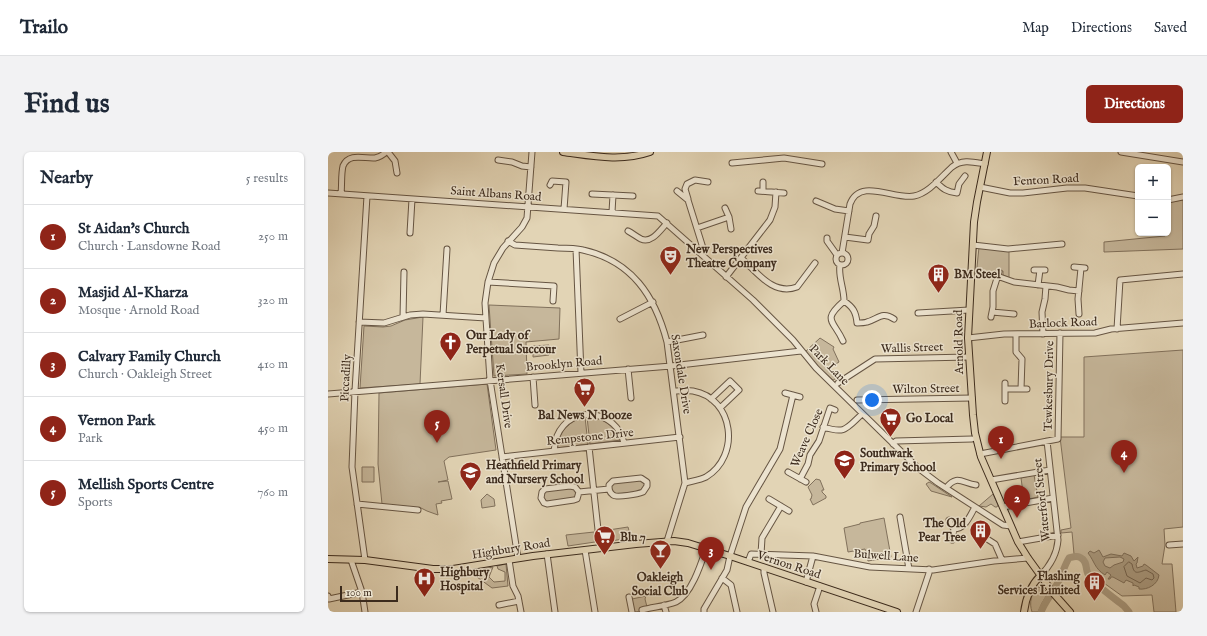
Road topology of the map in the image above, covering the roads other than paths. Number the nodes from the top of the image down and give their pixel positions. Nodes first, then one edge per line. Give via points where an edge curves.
1 (387, 152) edge
2 (532, 152) edge
3 (563, 152) edge
4 (650, 152) edge
5 (786, 152) edge
6 (951, 152) edge
7 (987, 152) edge
8 (1121, 152) edge
9 (1156, 155) edge
10 (784, 158) junction
11 (498, 160) dead end
12 (1183, 162) edge
13 (732, 163) dead end
14 (957, 163) junction
15 (822, 164) dead end
16 (985, 164) junction
17 (531, 167) junction
18 (395, 170) dead end
19 (965, 176) dead end
20 (551, 181) dead end
21 (764, 182) dead end
22 (936, 182) junction
23 (706, 183) dead end
24 (980, 187) junction
25 (676, 191) dead end
26 (595, 192) dead end
27 (776, 192) junction
28 (328, 193) edge
29 (784, 193) dead end
30 (341, 194) junction
31 (613, 195) junction
32 (367, 196) junction
33 (633, 196) dead end
34 (1135, 196) edge
35 (1183, 197) edge
36 (412, 199) junction
37 (1171, 199) edge
38 (688, 200) junction
39 (816, 201) dead end
40 (528, 206) junction
41 (725, 208) dead end
42 (564, 209) junction
43 (849, 211) junction
44 (612, 212) junction
45 (876, 216) dead end
46 (661, 218) joint
47 (729, 218) junction
48 (667, 223) junction
49 (697, 228) junction
50 (731, 229) dead end
51 (628, 231) dead end
52 (410, 233) dead end
53 (845, 237) junction
54 (828, 238) dead end
55 (508, 241) junction
56 (1062, 244) dead end
57 (973, 245) junction
58 (447, 249) dead end
59 (576, 249) junction
60 (701, 254) junction
61 (840, 254) junction
62 (741, 258) junction
63 (815, 263) dead end
64 (840, 265) junction
65 (1074, 268) dead end
66 (1039, 270) dead end
67 (404, 272) dead end
68 (1183, 274) edge
69 (726, 277) junction
70 (488, 282) junction
71 (1038, 285) junction
72 (1046, 286) junction
73 (1079, 291) junction
74 (553, 301) dead end
75 (844, 301) junction
76 (653, 302) junction
77 (969, 310) junction
78 (1011, 312) dead end
79 (918, 313) dead end
80 (1078, 314) dead end
81 (443, 315) junction
82 (403, 317) junction
83 (486, 318) junction
84 (620, 319) dead end
85 (894, 319) dead end
86 (359, 322) junction
87 (1183, 323) edge
88 (1117, 329) junction
89 (1060, 333) junction
90 (1016, 334) junction
91 (1043, 334) junction
92 (702, 335) dead end
93 (968, 338) junction
94 (843, 341) dead end
95 (667, 342) junction
96 (801, 351) junction
97 (969, 357) junction
98 (671, 366) junction
99 (628, 369) junction
100 (581, 373) junction
101 (533, 377) junction
102 (490, 380) junction
103 (843, 387) dead end
104 (1021, 389) junction
105 (1027, 389) dead end
106 (674, 391) junction
107 (355, 392) junction
108 (785, 393) dead end
109 (328, 394) edge
110 (793, 395) junction
111 (800, 397) dead end
112 (631, 398) dead end
113 (972, 398) junction
114 (711, 399) junction
115 (857, 400) dead end
116 (1005, 401) dead end
117 (535, 405) dead end
118 (720, 408) junction
119 (834, 410) dead end
120 (862, 414) junction
121 (823, 427) junction
122 (680, 437) junction
123 (972, 439) dead end
124 (1047, 441) junction
125 (624, 443) junction
126 (893, 444) junction
127 (589, 447) junction
128 (554, 451) junction
129 (980, 454) junction
130 (502, 457) junction
131 (1050, 470) junction
132 (788, 472) dead end
133 (800, 478) junction
134 (991, 480) junction
135 (806, 482) dead end
136 (685, 483) junction
137 (976, 485) dead end
138 (609, 488) junction
139 (946, 488) junction
140 (594, 490) junction
141 (579, 492) junction
142 (1053, 498) junction
143 (769, 499) dead end
144 (357, 504) junction
145 (781, 506) junction
146 (975, 507) junction
147 (1003, 507) junction
148 (418, 510) dead end
149 (790, 511) dead end
150 (900, 517) dead end
151 (949, 520) dead end
152 (1011, 526) junction
153 (954, 529) junction
154 (1058, 535) junction
155 (984, 537) dead end
156 (952, 540) dead end
157 (670, 541) junction
158 (1018, 542) junction
159 (1183, 544) edge
160 (1169, 545) dead end
161 (600, 548) junction
162 (706, 549) junction
163 (585, 550) junction
164 (548, 554) junction
165 (761, 554) junction
166 (730, 556) junction
167 (813, 556) junction
168 (518, 558) junction
169 (1028, 558) junction
170 (328, 559) edge
171 (351, 560) junction
172 (365, 560) junction
173 (509, 560) junction
174 (1002, 560) junction
175 (748, 562) junction
176 (764, 568) junction
177 (909, 569) junction
178 (928, 569) junction
179 (1040, 576) junction
180 (722, 578) junction
181 (806, 582) junction
182 (820, 586) junction
183 (362, 592) junction
184 (328, 596) edge
185 (628, 600) dead end
186 (1026, 600) junction
187 (519, 601) junction
188 (502, 603) dead end
189 (664, 605) junction
190 (877, 609) edge
191 (642, 610) dead end
192 (365, 612) edge
193 (521, 612) edge
194 (555, 612) edge
195 (595, 612) edge
196 (632, 612) edge
197 (666, 612) edge
198 (704, 612) edge
199 (737, 612) edge
200 (773, 612) edge
201 (816, 612) edge
202 (897, 612) edge
203 (916, 612) edge
204 (1024, 612) edge
205 (1029, 612) edge
206 (1070, 612) edge

1 - 18 street via 394,158
1 - 30 street via 378,158 347,156 343,168
2 - 17 street, Kersall Drive
3 - 4 main road via 612,158
5 - 10 street
6 - 14 street
7 - 16 main road, Arnold Road
8 - 9 street
9 - 12 street
10 - 13 street
10 - 15 street
11 - 17 street
14 - 16 street
14 - 22 street
16 - 24 main road, Arnold Road
17 - 40 street, Kersall Drive
19 - 22 street via 959,184 957,193 947,192
20 - 42 street via 566,182
21 - 27 street via 760,191
22 - 43 street via 925,192 912,196 864,191 851,199
23 - 38 street via 695,180 687,184 685,189
24 - 34 street, Fenton Road via 1010,193 1085,188
24 - 57 main road, Arnold Road
25 - 38 street
26 - 31 street
27 - 29 street
27 - 62 street via 775,207 770,220
28 - 30 street, Saint Albans Road
30 - 32 street, Saint Albans Road
31 - 33 street
31 - 44 street
32 - 36 street, Saint Albans Road
32 - 86 street, Piccadilly
35 - 37 street
36 - 40 street, Saint Albans Road
36 - 52 street
38 - 49 street
39 - 43 street
40 - 42 street, Saint Albans Road
40 - 55 street, Kersall Drive via 525,222
41 - 47 street
42 - 44 street, Saint Albans Road
43 - 53 street
44 - 46 street, Saint Albans Road via 655,215
45 - 53 street via 868,240
46 - 48 street, Park Lane
47 - 49 street
47 - 50 street
48 - 51 street via 649,239 641,239 637,232
48 - 60 street, Park Lane
49 - 60 street
53 - 61 street
54 - 61 street via 827,241
55 - 59 street, Saxondale Drive via 515,245
55 - 70 street, Kersall Drive via 494,263
56 - 57 street via 1008,249
57 - 77 main road, Arnold Road
58 - 81 street
59 - 76 street, Saxondale Drive via 601,256 622,267 639,283
59 - 100 street
60 - 69 street, Park Lane
61 - 64 street via 835,260
61 - 64 street via 846,254 848,260 846,264
62 - 63 street via 776,287 797,286 813,270
62 - 69 street
64 - 75 street
65 - 73 street via 1083,268
66 - 71 street
67 - 82 street
68 - 88 street via 1120,280
69 - 96 street, Park Lane via 753,300
70 - 74 street via 554,286
70 - 83 street, Kersall Drive
71 - 72 street
71 - 78 street via 1014,282 998,274 993,291 992,314
72 - 73 street
72 - 91 street via 1042,312
73 - 80 street
75 - 85 street via 854,310 857,316 855,323 867,322 881,316 890,316
75 - 94 street via 834,310 831,318
76 - 84 street
76 - 95 street, Saxondale Drive
77 - 79 street
77 - 93 main road, Arnold Road
81 - 82 street
81 - 83 street
82 - 86 street via 384,323
83 - 102 street, Kersall Drive
86 - 107 street, Piccadilly
87 - 88 street, Barlock Road
88 - 89 street, Barlock Road via 1095,333
89 - 91 street, Barlock Road
89 - 124 street, Tewkesbury Drive via 1058,439
90 - 91 street, Barlock Road
90 - 93 street, Barlock Road
90 - 104 street via 1016,352 1022,359
92 - 95 street
93 - 97 main road, Arnold Road
95 - 98 street, Saxondale Drive
96 - 98 street, Brooklyn Road
96 - 120 street, Park Lane
97 - 103 street, Wallis Street via 875,359 837,381
97 - 113 main road, Arnold Road
98 - 99 street, Brooklyn Road
98 - 106 street, Saxondale Drive
99 - 100 street, Brooklyn Road
99 - 112 street
100 - 101 street, Brooklyn Road
101 - 102 street, Brooklyn Road
101 - 117 street
102 - 107 street, Brooklyn Road
102 - 130 street, Kersall Drive
104 - 105 street
104 - 116 street via 1005,386
106 - 114 street via 693,391
106 - 122 street, Saxondale Drive
107 - 109 street, Brooklyn Road
107 - 144 street, Piccadilly via 352,467
108 - 110 street
110 - 111 street
110 - 166 street via 780,449 746,507
113 - 115 street, Wilton Street
113 - 129 main road, Arnold Road
114 - 118 street
114 - 118 street via 730,381 739,390
118 - 136 street via 728,428 729,440 722,460 706,477
119 - 121 street, Weave Close via 830,408
120 - 121 street via 845,429 836,431
120 - 126 street, Park Lane
121 - 133 street, Weave Close
122 - 125 street, Rempstone Drive
122 - 136 street, Saxondale Drive
123 - 126 street via 896,441
124 - 129 street
124 - 131 street, Waterford Street
125 - 127 street, Rempstone Drive
125 - 128 street via 613,423 599,416 585,414 573,419 562,429 557,436
126 - 139 street, Park Lane via 918,468
127 - 128 street, Rempstone Drive
127 - 140 street
128 - 130 street, Rempstone Drive
129 - 134 main road, Arnold Road
130 - 168 street, Kersall Drive
131 - 134 street
131 - 142 street, Waterford Street
132 - 133 street, Weave Close
133 - 135 street, Weave Close
134 - 147 main road, Arnold Road
136 - 157 street, Saxondale Drive
137 - 139 street via 954,480
138 - 138 street via 613,481 641,478 647,482 647,486 640,494 617,496 612,494
138 - 140 street
139 - 146 street, Park Lane
140 - 141 street
140 - 161 street
141 - 141 street via 574,500 547,504 541,498 542,492 548,488 572,486
142 - 147 street
142 - 154 street, Waterford Street
143 - 145 street
144 - 148 street
144 - 172 street, Piccadilly
145 - 149 street
145 - 165 street via 762,538
146 - 152 street, Park Lane via 1003,525
146 - 153 street via 963,526
147 - 152 main road, Arnold Road
150 - 177 street
151 - 153 street
152 - 158 main road, Arnold Road
153 - 156 street
154 - 158 street
154 - 179 street, Waterford Street via 1055,554
155 - 174 street via 995,544
157 - 161 main road, Highbury Road
157 - 162 main road, Vernon Road
158 - 169 main road, Arnold Road
159 - 160 street
161 - 163 main road, Highbury Road
162 - 166 main road, Vernon Road
162 - 189 street via 699,570 681,600
163 - 164 main road, Highbury Road
163 - 195 street
164 - 168 main road, Highbury Road
164 - 194 street
165 - 167 street, Bulwell Lane
165 - 175 street via 751,554
166 - 175 main road, Vernon Road
166 - 180 street
167 - 177 street, Bulwell Lane via 870,567
167 - 181 street
168 - 173 main road, Highbury Road
169 - 174 street, Bulwell Lane
169 - 179 main road, Arnold Road
170 - 171 main road, Highbury Road
171 - 172 main road, Highbury Road
171 - 183 street
172 - 173 main road, Highbury Road via 444,569
173 - 187 street via 513,586
174 - 178 street, Bulwell Lane
175 - 176 main road, Vernon Road
176 - 181 main road, Vernon Road
176 - 200 street
177 - 178 street, Bulwell Lane
178 - 203 street via 929,573
179 - 186 main road
179 - 206 main road, Arnold Road
180 - 198 street
180 - 199 street via 731,585
181 - 182 main road, Vernon Road
182 - 190 main road, Vernon Road
182 - 201 street via 814,604
183 - 184 street via 329,599
183 - 192 street
185 - 196 street
186 - 204 main road
186 - 205 main road
187 - 188 street
187 - 193 street
189 - 191 street
189 - 197 street
190 - 202 main road, Vernon Road

